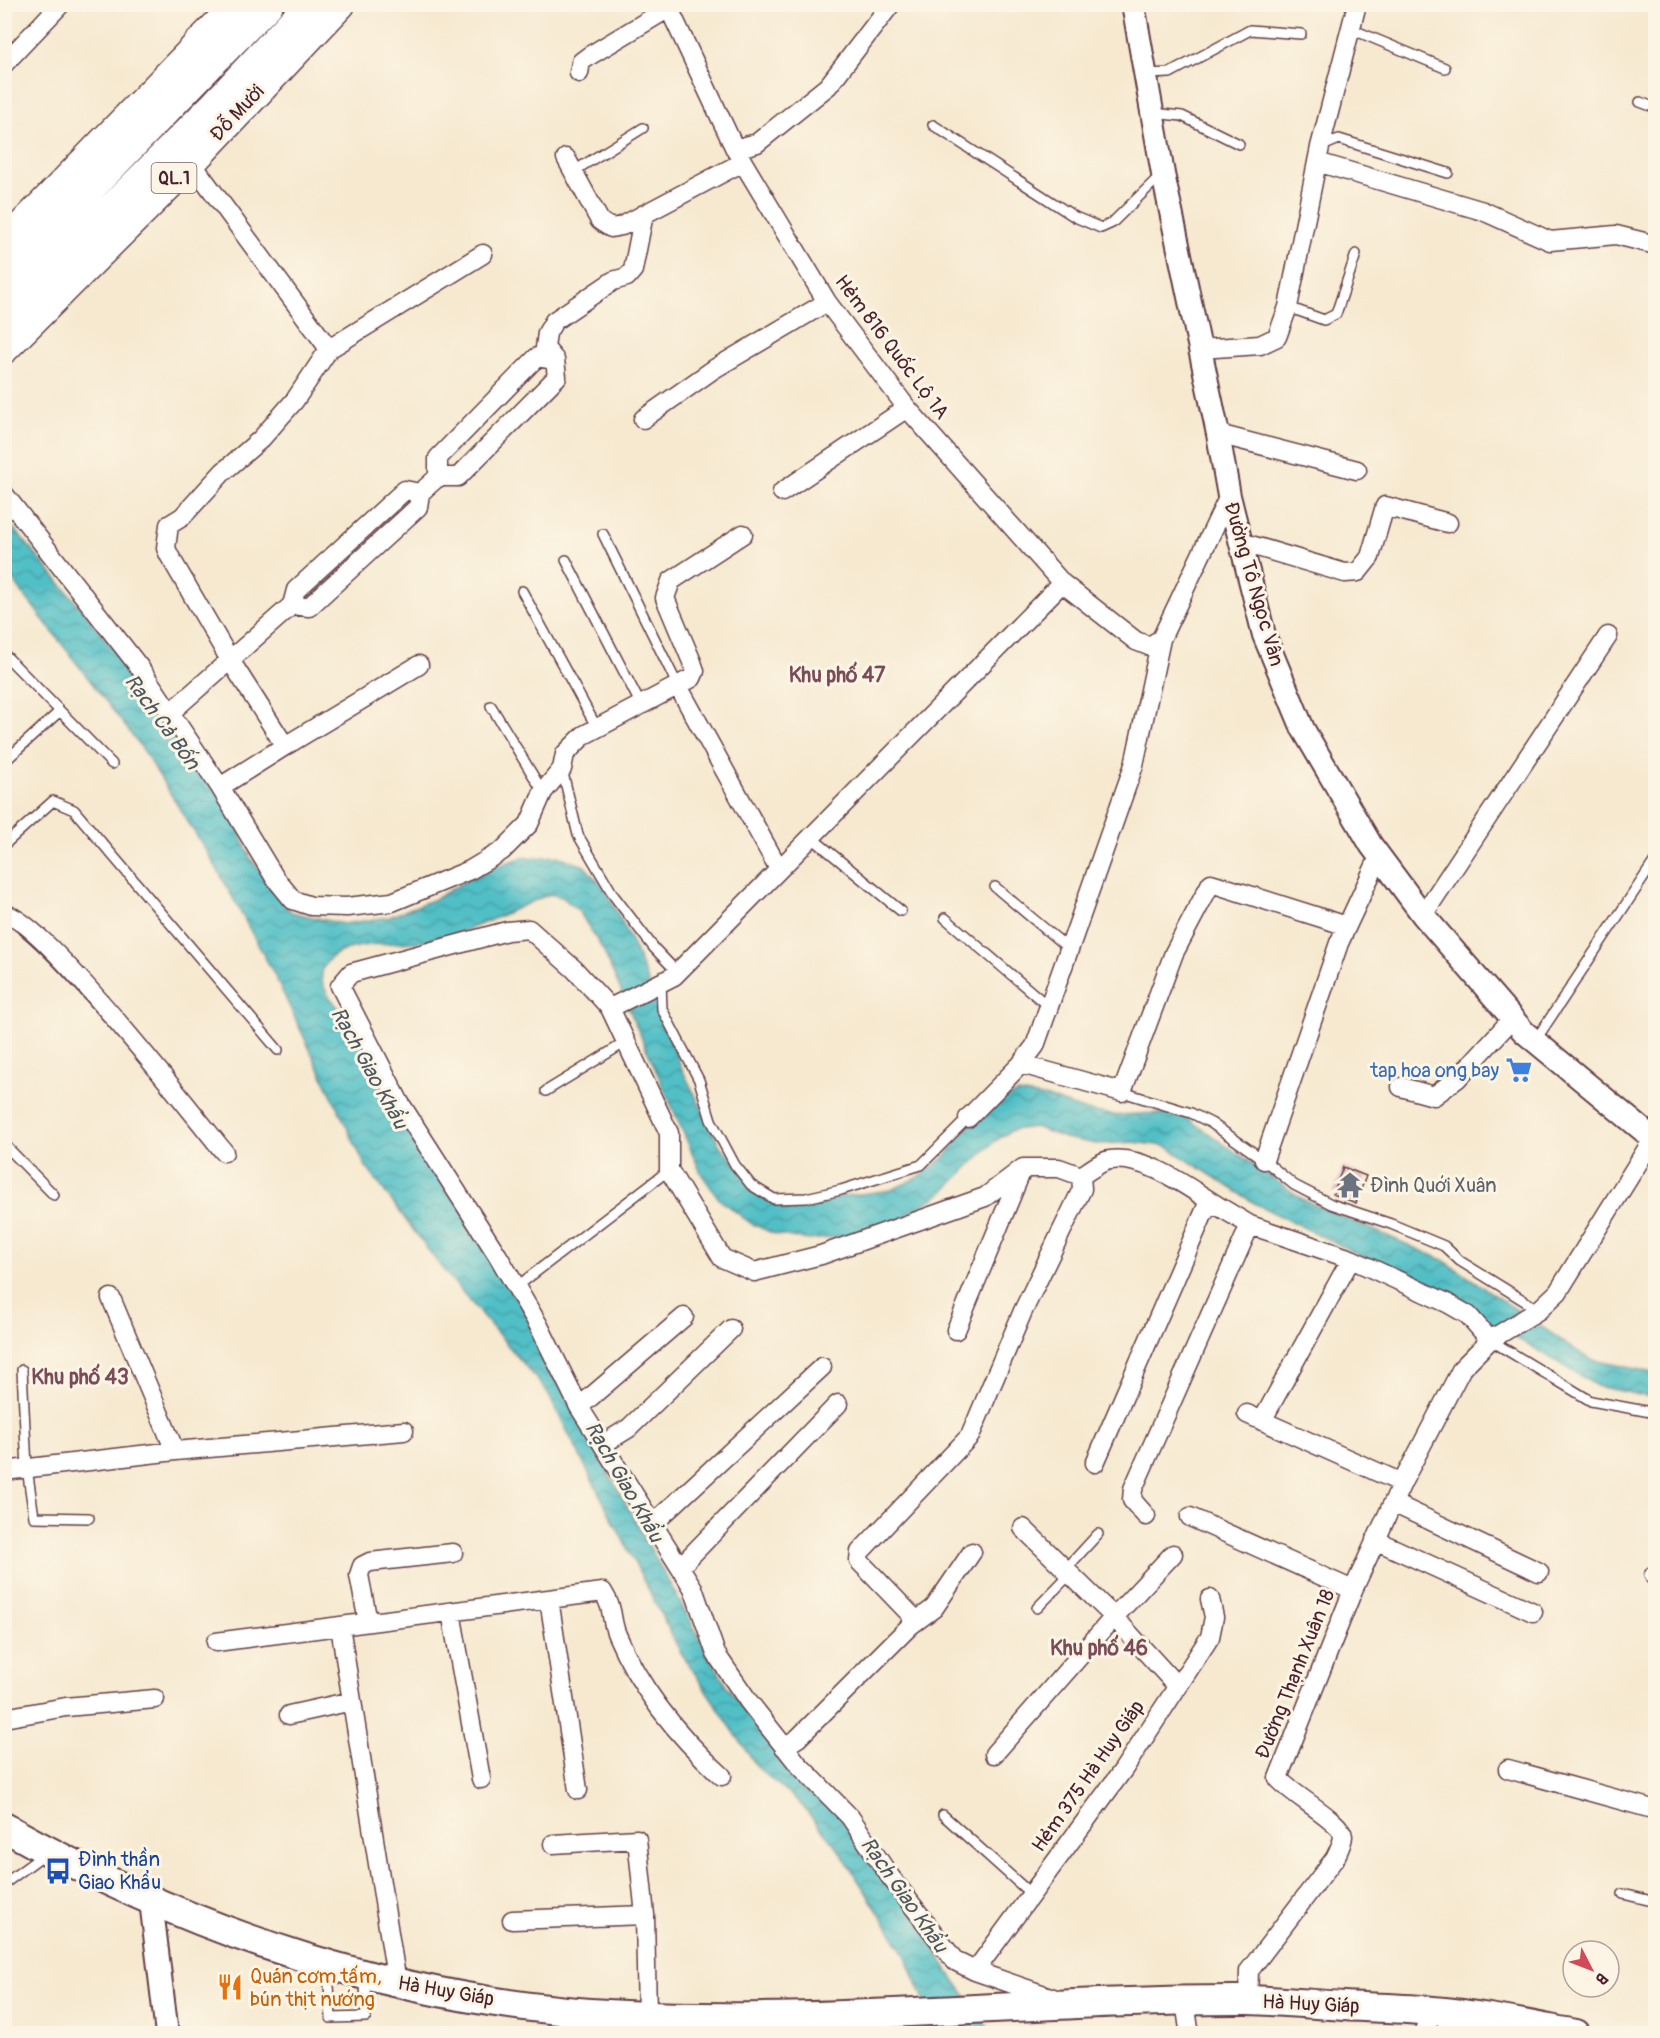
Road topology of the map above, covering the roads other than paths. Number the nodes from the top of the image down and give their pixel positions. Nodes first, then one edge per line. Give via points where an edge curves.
1 (61, 4) edge
2 (238, 4) edge
3 (268, 4) edge
4 (310, 4) edge
5 (340, 4) edge
6 (891, 4) edge
7 (1132, 4) edge
8 (1357, 4) edge
9 (668, 6) edge
10 (1351, 29) junction
11 (1301, 34) dead end
12 (4, 64) edge
13 (1445, 68) dead end
14 (579, 73) dead end
15 (1145, 74) junction
16 (1640, 102) dead end
17 (1656, 108) edge
18 (1152, 113) junction
19 (933, 125) dead end
20 (643, 128) dead end
21 (1239, 144) dead end
22 (1318, 154) junction
23 (739, 155) junction
24 (191, 162) junction
25 (570, 164) joint
26 (1448, 172) dead end
27 (1163, 174) junction
28 (644, 214) junction
29 (4, 244) edge
30 (1656, 245) edge
31 (483, 254) dead end
32 (1356, 254) dead end
33 (4, 277) edge
34 (827, 302) junction
35 (1288, 307) junction
36 (4, 317) edge
37 (4, 348) edge
38 (1200, 349) junction
39 (329, 350) junction
40 (555, 360) junction
41 (908, 408) junction
42 (643, 419) dead end
43 (1218, 434) junction
44 (1358, 470) dead end
45 (438, 477) junction
46 (782, 492) dead end
47 (4, 494) edge
48 (1229, 496) junction
49 (1448, 523) dead end
50 (603, 534) dead end
51 (743, 534) dead end
52 (1241, 542) junction
53 (566, 560) dead end
54 (1062, 583) junction
55 (522, 591) dead end
56 (1608, 636) dead end
57 (1161, 639) junction
58 (4, 654) edge
59 (230, 660) junction
60 (419, 665) dead end
61 (678, 686) junction
62 (641, 705) junction
63 (491, 706) dead end
64 (60, 711) junction
65 (171, 712) junction
66 (597, 728) junction
67 (285, 746) junction
68 (4, 762) edge
69 (112, 764) dead end
70 (562, 769) junction
71 (220, 787) junction
72 (543, 792) junction
73 (811, 837) junction
74 (4, 845) edge
75 (1380, 855) junction
76 (1656, 859) edge
77 (779, 868) junction
78 (995, 887) dead end
79 (901, 911) dead end
80 (4, 914) edge
81 (1423, 915) junction
82 (945, 918) dead end
83 (1347, 926) junction
84 (1069, 949) junction
85 (677, 972) junction
86 (661, 983) junction
87 (613, 1007) junction
88 (1049, 1007) junction
89 (1512, 1019) junction
90 (1535, 1041) junction
91 (626, 1042) junction
92 (278, 1050) dead end
93 (1022, 1064) junction
94 (1401, 1087) dead end
95 (546, 1091) dead end
96 (1122, 1092) junction
97 (968, 1118) joint
98 (1654, 1140) edge
99 (4, 1144) edge
100 (224, 1152) dead end
101 (1264, 1160) junction
102 (1023, 1168) junction
103 (669, 1170) junction
104 (1081, 1176) junction
105 (54, 1195) dead end
106 (1218, 1206) junction
107 (1250, 1225) junction
108 (1352, 1259) junction
109 (515, 1287) junction
110 (111, 1299) dead end
111 (1539, 1310) junction
112 (684, 1317) dead end
113 (731, 1329) dead end
114 (956, 1330) dead end
115 (1495, 1337) junction
116 (822, 1367) dead end
117 (22, 1370) dead end
118 (838, 1404) dead end
119 (579, 1407) junction
120 (1656, 1413) edge
121 (404, 1431) dead end
122 (603, 1444) junction
123 (175, 1450) junction
124 (1095, 1463) dead end
125 (27, 1467) junction
126 (4, 1471) edge
127 (1401, 1483) junction
128 (1393, 1503) junction
129 (1146, 1516) dead end
130 (1190, 1517) dead end
131 (89, 1518) dead end
132 (654, 1523) junction
133 (1023, 1528) dead end
134 (1098, 1534) dead end
135 (1375, 1540) junction
136 (453, 1552) dead end
137 (972, 1552) dead end
138 (1173, 1554) dead end
139 (680, 1567) junction
140 (1068, 1572) junction
141 (1539, 1572) dead end
142 (1353, 1590) junction
143 (549, 1599) junction
144 (1210, 1599) dead end
145 (1037, 1608) dead end
146 (451, 1612) junction
147 (1533, 1612) dead end
148 (1114, 1617) junction
149 (368, 1622) junction
150 (911, 1625) junction
151 (340, 1626) junction
152 (216, 1642) dead end
153 (1179, 1687) junction
154 (155, 1699) dead end
155 (352, 1701) junction
156 (289, 1715) dead end
157 (4, 1718) edge
158 (784, 1747) junction
159 (994, 1754) dead end
160 (1509, 1769) dead end
161 (722, 1776) dead end
162 (481, 1779) dead end
163 (578, 1791) dead end
164 (1656, 1810) edge
165 (943, 1815) dead end
166 (4, 1827) edge
167 (553, 1844) dead end
168 (48, 1851) junction
169 (4, 1884) edge
170 (1032, 1894) junction
171 (1623, 1894) dead end
172 (151, 1901) junction
173 (1656, 1902) edge
174 (645, 1915) junction
175 (512, 1920) dead end
176 (328, 1966) junction
177 (975, 1971) junction
178 (365, 1975) junction
179 (397, 1983) junction
180 (1248, 2000) junction
181 (1185, 2002) junction
182 (1058, 2005) junction
183 (647, 2015) junction
184 (576, 2022) edge
185 (1428, 2022) edge
186 (749, 2028) edge
187 (1519, 2028) edge
188 (167, 2034) edge
189 (1187, 2034) edge
190 (1576, 2034) edge

1 - 12 street
2 - 29 highway
3 - 33 highway, QL.1
4 - 36 highway, Đỗ Mười / QL.1
5 - 24 highway, Đỗ Mười / QL.1
6 - 23 street via 828,86
7 - 15 street, Đường Tô Ngọc Vân
8 - 10 street
9 - 14 street via 581,62
9 - 23 street, Hẻm 816 Quốc Lộ 1A
10 - 13 lane
10 - 22 street
11 - 15 lane via 1250,30 1170,73
15 - 18 street, Đường Tô Ngọc Vân
16 - 17 lane
18 - 21 lane via 1182,116
18 - 27 street, Đường Tô Ngọc Vân
19 - 27 lane via 1075,217 1101,228 1112,223
20 - 25 lane
22 - 26 lane via 1339,139
22 - 30 street via 1483,211 1550,241 1616,236
22 - 35 street
23 - 28 street
23 - 34 street, Hẻm 816 Quốc Lộ 1A
24 - 37 highway, Đỗ Mười / QL.1
24 - 39 street
25 - 28 street via 600,221 611,228
27 - 38 street, Đường Tô Ngọc Vân
28 - 40 street via 633,270 554,321 545,348
31 - 39 street
32 - 35 lane via 1336,314 1324,320
34 - 41 street, Hẻm 816 Quốc Lộ 1A
34 - 42 street via 714,369
35 - 38 street via 1276,337 1260,345
38 - 43 street, Đường Tô Ngọc Vân
39 - 59 street via 296,400 261,439 223,472 182,518 169,525 166,548
40 - 45 street via 557,376 458,477
40 - 45 street via 537,357 438,458
41 - 46 street
41 - 54 street, Hẻm 816 Quốc Lộ 1A
43 - 44 street
43 - 48 street, Đường Tô Ngọc Vân
45 - 59 street via 420,493 418,507 309,607 292,605
47 - 65 street via 107,623
48 - 52 street, Đường Tô Ngọc Vân
48 - 57 street
49 - 52 street via 1385,506 1370,557 1358,572 1346,573
50 - 61 lane
51 - 61 street via 671,581 665,598 695,671 692,678
52 - 75 street, Đường Tô Ngọc Vân via 1264,635 1280,679 1303,729
53 - 62 lane
54 - 57 street, Hẻm 816 Quốc Lộ 1A via 1136,641 1149,646
54 - 73 street
55 - 66 lane
56 - 81 street
57 - 84 street via 1134,765
58 - 64 lane
59 - 65 street
59 - 67 street
60 - 67 street
61 - 62 street
61 - 77 street
62 - 66 street
63 - 72 lane
64 - 68 lane
64 - 69 lane
65 - 71 street
66 - 70 street via 565,754
67 - 71 street
70 - 72 street
70 - 85 lane via 578,835 614,896
71 - 72 street via 292,900 311,906 347,907 392,902 470,870 502,851 528,824
73 - 77 street
73 - 79 lane
74 - 92 lane via 53,801 74,810
75 - 81 street, Đường Tô Ngọc Vân
75 - 83 street
76 - 90 lane
77 - 85 street
78 - 84 lane
80 - 100 street via 11,914 42,938 154,1065
81 - 89 street, Đường Tô Ngọc Vân
82 - 88 lane
83 - 96 street via 1210,883 1174,953
83 - 101 street
84 - 88 street
85 - 86 street
86 - 87 street
86 - 97 lane via 662,1009 699,1080 716,1129 751,1185 774,1199 824,1194 921,1165
87 - 91 street
87 - 109 street via 529,929 507,931 351,974 340,986 400,1103
88 - 93 street via 1035,1046
89 - 90 street, Đường Tô Ngọc Vân
89 - 94 street via 1458,1078 1434,1096
90 - 98 street, Đường Tô Ngọc Vân
91 - 95 lane
91 - 103 street via 669,1133
93 - 96 street
93 - 97 street
96 - 101 lane via 1191,1113
98 - 111 street, Đường Thạnh Xuân 18 via 1558,1292
99 - 105 lane
101 - 111 lane via 1294,1185 1330,1204 1444,1246 1460,1261
102 - 103 street via 985,1197 821,1255 754,1272 722,1258
102 - 104 street via 1059,1168
102 - 114 street
103 - 109 lane
104 - 106 street via 1109,1160 1133,1163 1167,1173
104 - 150 street via 1082,1189 1023,1311 970,1436 860,1552 859,1561 913,1617
106 - 107 street
106 - 124 street via 1206,1208
107 - 108 street
107 - 129 street via 1133,1489 1132,1500
108 - 115 street via 1468,1315
108 - 127 street via 1255,1417
109 - 119 street
110 - 123 street
111 - 115 street, Đường Thạnh Xuân 18
112 - 119 street
113 - 122 street via 628,1428
115 - 120 lane via 1591,1401
115 - 127 street, Đường Thạnh Xuân 18 via 1462,1368
116 - 132 street
117 - 125 lane
118 - 139 street
119 - 122 street
121 - 123 street
122 - 132 street
123 - 125 street
125 - 126 street
125 - 131 lane via 34,1517
127 - 128 street, Đường Thạnh Xuân 18
128 - 135 street, Đường Thạnh Xuân 18
128 - 141 street
130 - 142 street
132 - 139 street
133 - 140 street
134 - 140 lane
135 - 142 street, Đường Thạnh Xuân 18
135 - 147 street
136 - 149 street via 362,1566 359,1575
137 - 150 street via 934,1608
138 - 148 street
139 - 158 street via 693,1588 716,1654
140 - 145 lane
140 - 148 street
142 - 180 street, Đường Thạnh Xuân 18 via 1278,1778 1286,1789 1340,1826 1343,1837 1335,1858 1249,1971
143 - 146 street
143 - 161 street via 603,1592 612,1606 616,1633 634,1670 693,1749
143 - 163 street
144 - 153 street, Hẻm 375 Hà Huy Giáp via 1214,1617 1210,1637
146 - 149 street
146 - 162 street
148 - 153 street
148 - 159 street
149 - 151 street
150 - 158 street via 798,1738
151 - 152 street
151 - 155 street
153 - 170 street, Hẻm 375 Hà Huy Giáp
154 - 157 street via 66,1707
155 - 156 street
155 - 179 street
158 - 177 street via 850,1817 955,1960
160 - 164 street
165 - 170 lane
166 - 168 main road, Hà Huy Giáp
167 - 174 street via 637,1839
168 - 169 lane
168 - 172 main road, Hà Huy Giáp
170 - 177 street, Hẻm 375 Hà Huy Giáp
171 - 173 lane
172 - 176 main road, Hà Huy Giáp
172 - 188 street
174 - 175 street
174 - 183 street
176 - 178 main road, Hà Huy Giáp
176 - 178 lane via 331,2018 366,2017
177 - 182 street
178 - 179 main road, Hà Huy Giáp
179 - 184 main road, Hà Huy Giáp
180 - 181 main road, Hà Huy Giáp
180 - 185 main road, Hà Huy Giáp
181 - 182 main road, Hà Huy Giáp
181 - 189 street via 1190,2029
182 - 186 main road, Hà Huy Giáp via 918,2010
183 - 184 main road, Hà Huy Giáp
183 - 186 main road, Hà Huy Giáp
185 - 187 main road, Hà Huy Giáp
187 - 190 main road, Hà Huy Giáp

